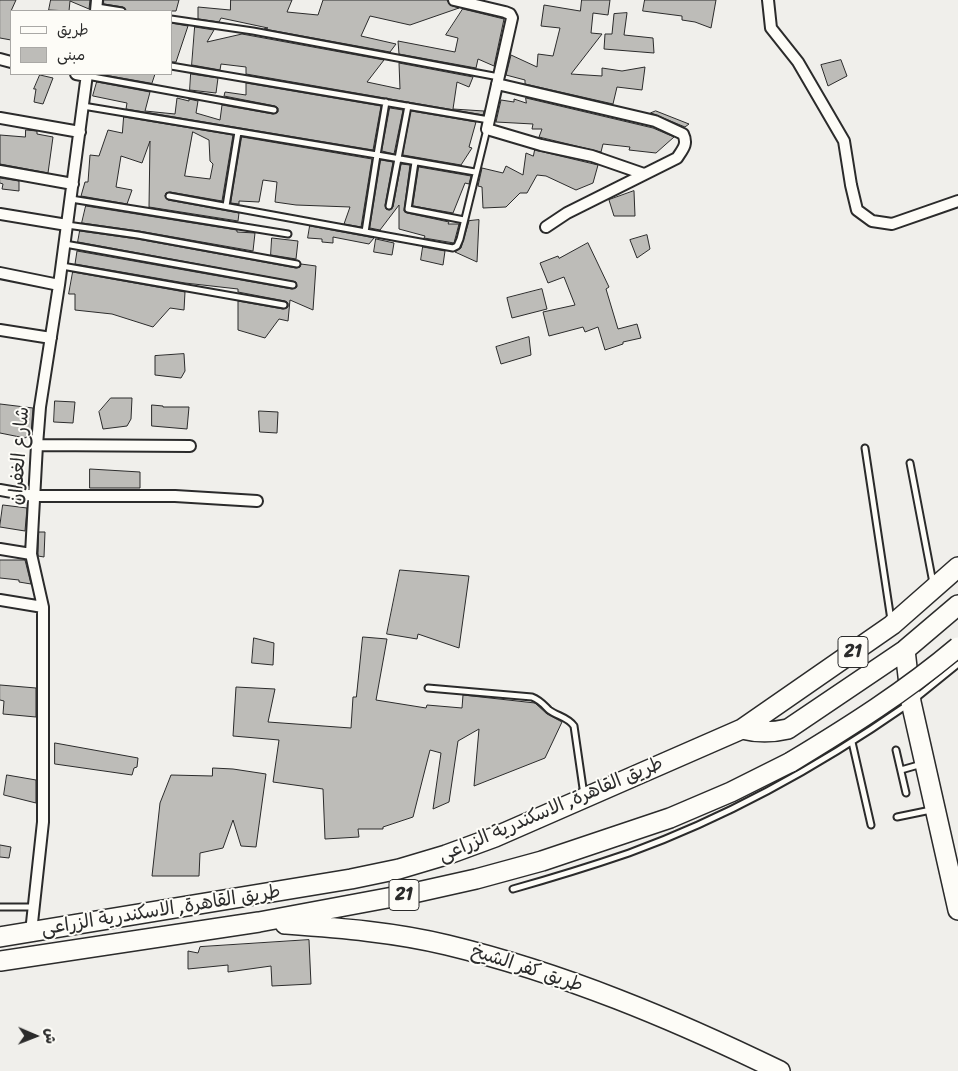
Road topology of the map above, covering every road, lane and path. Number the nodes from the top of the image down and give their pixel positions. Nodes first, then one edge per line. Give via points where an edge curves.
1 (454, 0) edge
2 (768, 0) edge
3 (96, 6) edge
4 (117, 10) edge
5 (172, 19) edge
6 (172, 66) edge
7 (83, 75) edge
8 (88, 75) edge
9 (498, 80) junction
10 (386, 102) junction
11 (83, 106) junction
12 (408, 106) junction
13 (274, 110) dead end
14 (0, 118) edge
15 (488, 124) junction
16 (80, 132) junction
17 (238, 132) junction
18 (378, 155) junction
19 (398, 158) junction
20 (415, 162) junction
21 (0, 171) edge
22 (475, 172) junction
23 (644, 174) junction
24 (73, 184) junction
25 (169, 196) dead end
26 (71, 199) junction
27 (958, 202) edge
28 (226, 206) junction
29 (389, 206) dead end
30 (0, 214) edge
31 (464, 220) junction
32 (67, 226) junction
33 (546, 227) dead end
34 (365, 232) junction
35 (288, 234) dead end
36 (65, 244) junction
37 (297, 264) dead end
38 (62, 266) junction
39 (0, 273) edge
40 (59, 285) junction
41 (293, 285) dead end
42 (284, 305) dead end
43 (0, 330) edge
44 (51, 338) junction
45 (37, 445) junction
46 (190, 446) dead end
47 (865, 448) dead end
48 (910, 463) dead end
49 (0, 490) edge
50 (34, 496) junction
51 (257, 501) dead end
52 (0, 549) edge
53 (31, 554) junction
54 (958, 567) edge
55 (934, 588) junction
56 (0, 600) edge
57 (958, 606) edge
58 (43, 608) junction
59 (892, 625) junction
60 (958, 647) edge
61 (905, 650) junction
62 (958, 664) edge
63 (428, 688) dead end
64 (911, 702) junction
65 (742, 729) junction
66 (852, 742) junction
67 (896, 750) dead end
68 (925, 763) junction
69 (901, 770) junction
70 (906, 793) dead end
71 (584, 798) junction
72 (936, 809) junction
73 (897, 817) dead end
74 (871, 825) dead end
75 (513, 889) dead end
76 (0, 907) edge
77 (34, 907) junction
78 (958, 910) edge
79 (259, 922) junction
80 (31, 932) junction
81 (0, 937) edge
82 (0, 961) edge
83 (780, 1071) edge

1 - 9 street via 510,14 512,18
2 - 27 street via 771,28 798,62 844,141 857,210 872,221 892,224
3 - 4 lane
5 - 9 lane via 253,31
6 - 10 lane
7 - 11 street, شارع الغفران
8 - 13 lane
9 - 15 street
9 - 23 street via 656,121 683,134 685,147 677,158
10 - 12 lane
10 - 18 lane
11 - 16 street, شارع الغفران
11 - 17 lane
12 - 15 lane
12 - 19 lane
14 - 16 street
15 - 22 lane
15 - 23 street via 541,145 592,156
16 - 24 street, شارع الغفران
17 - 18 lane
17 - 28 lane
18 - 19 lane
18 - 34 lane
19 - 20 lane
19 - 29 lane
20 - 22 lane
20 - 31 lane via 408,209
21 - 24 street
22 - 31 lane
23 - 33 street
24 - 26 street, شارع الغفران
25 - 28 lane
26 - 32 street, شارع الغفران
26 - 35 lane
28 - 34 lane
30 - 32 street
31 - 34 lane via 460,239 453,248
32 - 36 street, شارع الغفران
32 - 37 lane via 138,235
36 - 38 street, شارع الغفران
36 - 41 lane
38 - 40 street, شارع الغفران
38 - 42 lane
39 - 40 street
40 - 44 street, شارع الغفران
43 - 44 street
44 - 45 street, شارع الغفران
45 - 46 street
45 - 50 street, شارع الغفران
47 - 59 lane
48 - 55 lane
49 - 50 street
50 - 51 street via 175,496
50 - 53 street, شارع الغفران
52 - 53 street
53 - 58 street, شارع الغفران
54 - 55 highway, طريق القاهرة, الاسكندرية الزراعى / 21
55 - 59 highway, طريق القاهرة, الاسكندرية الزراعى / 21
56 - 58 street
57 - 61 highway
58 - 77 street, شارع الغفران via 43,822
59 - 65 highway, طريق القاهرة, الاسكندرية الزراعى / 21
60 - 79 highway, طريق القاهرة, الاسكندرية الزراعى / 21, bridge via 896,695 791,762 670,818 476,879
61 - 64 highway
61 - 65 highway via 788,729 772,732
62 - 64 lane
63 - 71 lane via 532,697 568,720 576,731
64 - 66 lane
64 - 68 highway
65 - 71 highway, طريق القاهرة, الاسكندرية الزراعى / 21
66 - 74 lane
66 - 75 lane via 799,774 688,829 614,858
67 - 69 lane
68 - 69 lane
68 - 72 highway
69 - 70 lane
71 - 80 highway, طريق القاهرة, الاسكندرية الزراعى / 21 via 495,837 399,869
72 - 73 lane
72 - 78 highway
76 - 77 lane
77 - 80 street, شارع الغفران
79 - 82 highway, طريق القاهرة, الاسكندرية الزراعى / 21
79 - 83 highway, طريق كفر الشيخ via 353,929 436,943 536,969 709,1036
80 - 81 highway, طريق القاهرة, الاسكندرية الزراعى / 21

